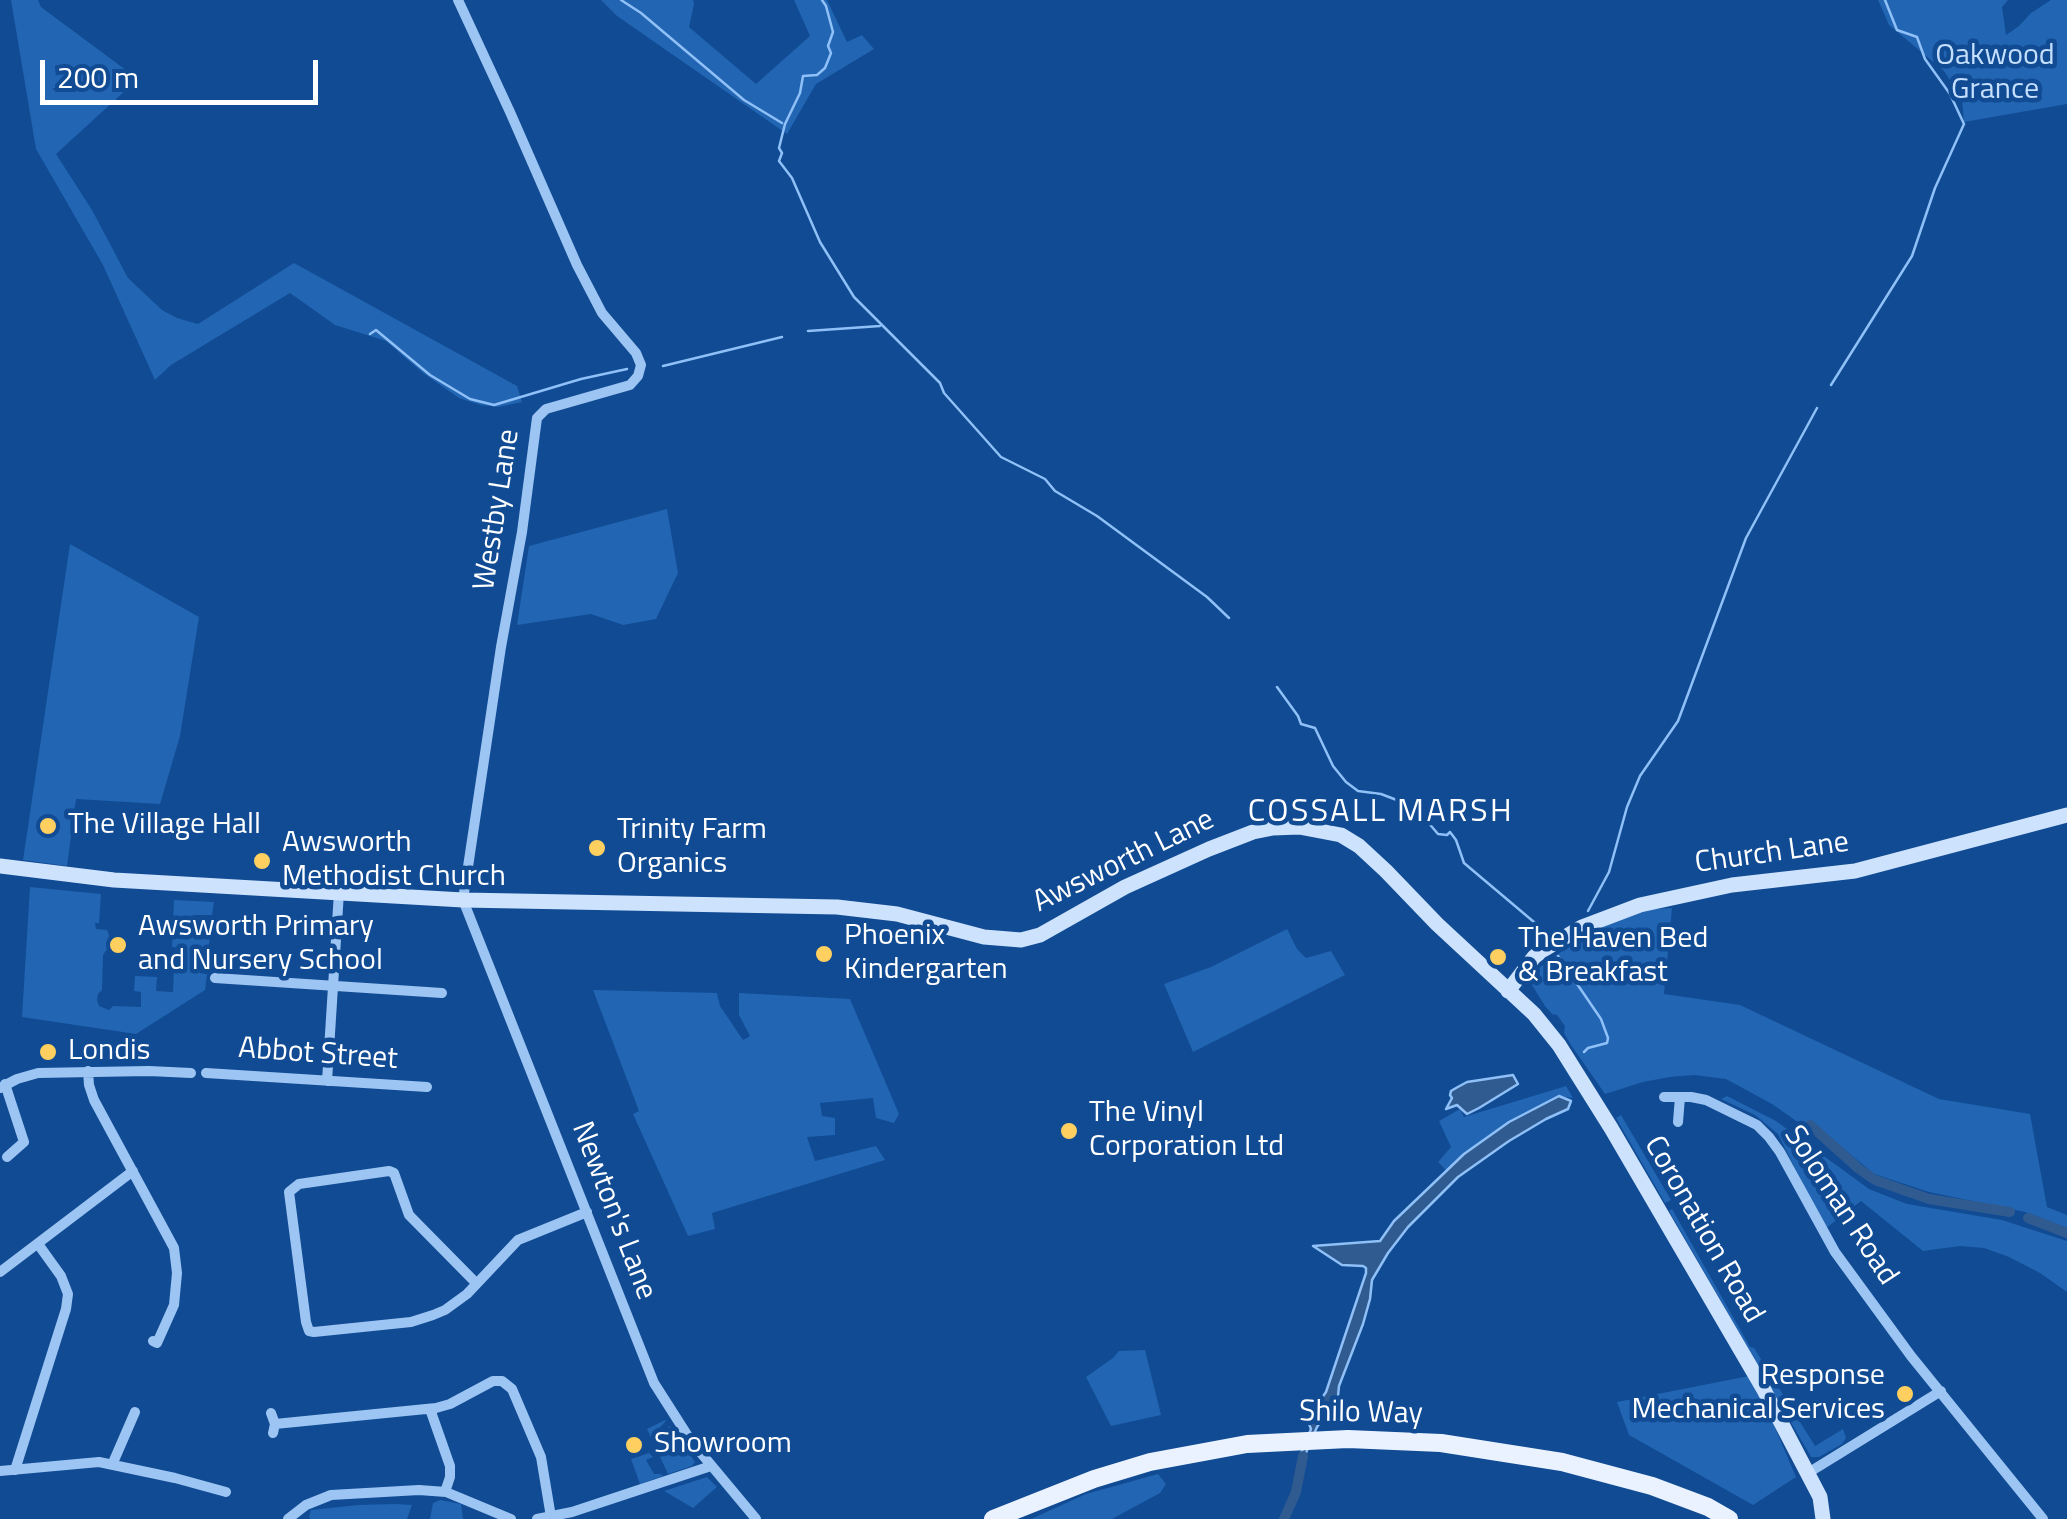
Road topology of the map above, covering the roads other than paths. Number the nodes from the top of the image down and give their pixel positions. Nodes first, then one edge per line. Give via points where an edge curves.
1 (458, 0) edge
2 (2067, 814) edge
3 (0, 866) edge
4 (339, 892) junction
5 (463, 900) junction
6 (215, 978) dead end
7 (333, 986) junction
8 (1508, 991) junction
9 (442, 993) dead end
10 (88, 1072) junction
11 (206, 1072) dead end
12 (192, 1073) dead end
13 (327, 1080) junction
14 (2, 1086) edge
15 (427, 1087) dead end
16 (1664, 1097) dead end
17 (1680, 1097) junction
18 (1678, 1122) dead end
19 (7, 1158) dead end
20 (132, 1171) junction
21 (587, 1212) junction
22 (38, 1244) junction
23 (0, 1272) edge
24 (476, 1283) junction
25 (153, 1341) dead end
26 (1941, 1392) junction
27 (430, 1409) junction
28 (135, 1412) dead end
29 (273, 1424) dead end
30 (112, 1465) junction
31 (711, 1466) junction
32 (15, 1470) junction
33 (0, 1471) edge
34 (1808, 1472) junction
35 (226, 1492) dead end
36 (445, 1492) junction
37 (565, 1516) edge
38 (550, 1517) edge
39 (1822, 1517) edge
40 (288, 1519) edge
41 (511, 1519) edge
42 (537, 1519) edge
43 (756, 1519) edge
44 (993, 1519) edge
45 (1728, 1519) edge
46 (2042, 1519) edge

1 - 5 street, Westby Lane via 577,264 602,313 641,365 630,385 546,409 537,418
2 - 8 street, Church Lane via 1867,868 1640,905 1542,950
3 - 4 street, Awsworth Lane via 114,880
4 - 5 street, Awsworth Lane
4 - 7 street
5 - 8 street, Awsworth Lane via 837,907 1021,940 1224,843 1299,826 1359,846
5 - 21 street, Newton's Lane
6 - 7 street via 235,973
7 - 9 street
7 - 13 street
8 - 34 street, Coronation Road via 1560,1045 1612,1128
10 - 12 street
10 - 14 street via 32,1074
10 - 20 street via 90,1091
11 - 13 street, Abbot Street
13 - 15 street, Abbot Street
14 - 19 street via 24,1142
16 - 17 street, Soloman Road
17 - 18 street
17 - 26 street, Soloman Road via 1736,1112 1769,1137 1826,1239
20 - 22 street
20 - 25 street via 176,1259 174,1305
21 - 24 street via 518,1240
21 - 31 street, Newton's Lane via 654,1383
22 - 23 street
22 - 32 street via 68,1294
24 - 24 street via 423,1319 309,1331 289,1192 298,1184 390,1171 414,1221
26 - 34 street
26 - 46 street, Soloman Road
27 - 29 street
27 - 36 street via 450,1466
27 - 38 street via 493,1382 510,1385 541,1457
28 - 30 street
30 - 32 street
30 - 35 street
31 - 37 street
31 - 43 street, Newton's Lane
32 - 33 street
34 - 39 street, Coronation Road
36 - 40 street via 331,1496
36 - 41 street
37 - 38 street
38 - 42 street
44 - 45 main road, Shilo Way via 1150,1462 1247,1444 1361,1439 1441,1443 1562,1462 1652,1486

